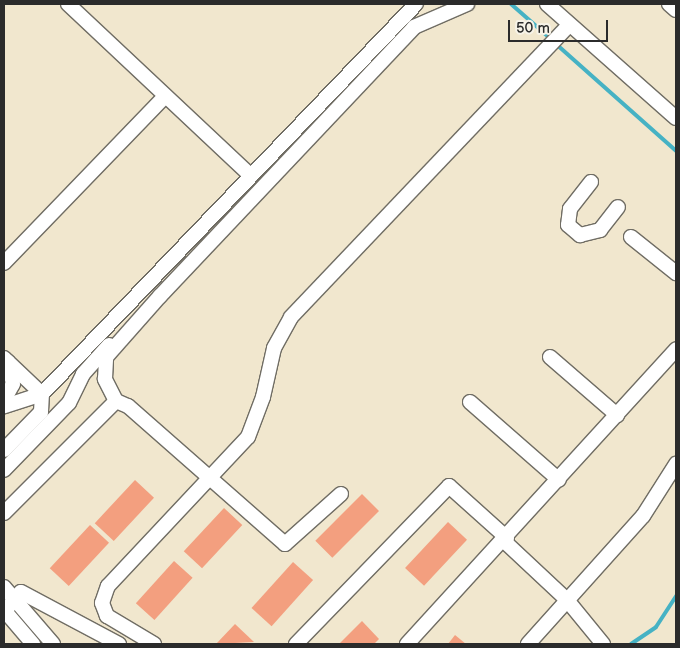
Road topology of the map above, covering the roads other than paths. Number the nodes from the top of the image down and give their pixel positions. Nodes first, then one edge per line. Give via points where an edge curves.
1 (68, 4) edge
2 (416, 4) edge
3 (467, 4) edge
4 (547, 4) edge
5 (669, 4) edge
6 (676, 10) edge
7 (569, 25) junction
8 (165, 96) junction
9 (676, 118) edge
10 (251, 176) junction
11 (591, 182) dead end
12 (618, 206) dead end
13 (632, 237) dead end
14 (6, 257) edge
15 (676, 273) edge
16 (160, 296) junction
17 (676, 349) edge
18 (550, 357) dead end
19 (6, 360) edge
20 (42, 394) junction
21 (4, 400) edge
22 (116, 400) junction
23 (470, 402) dead end
24 (4, 406) edge
25 (617, 415) junction
26 (4, 450) edge
27 (676, 464) edge
28 (4, 470) edge
29 (210, 477) junction
30 (559, 480) junction
31 (341, 494) dead end
32 (4, 514) edge
33 (505, 539) junction
34 (4, 586) edge
35 (14, 598) junction
36 (567, 600) junction
37 (4, 611) edge
38 (33, 644) edge
39 (53, 644) edge
40 (119, 644) edge
41 (154, 644) edge
42 (296, 644) edge
43 (407, 644) edge
44 (528, 644) edge
45 (603, 644) edge

1 - 8 street
2 - 10 street
3 - 16 street via 414,27
4 - 7 street
5 - 6 street
7 - 9 street
7 - 29 street via 291,317 274,348 263,397 248,437
8 - 10 street
8 - 14 street
10 - 20 street
11 - 12 street via 570,209 568,225 580,235 600,230
13 - 15 street
16 - 22 street via 106,357 105,379
16 - 28 street via 102,352 83,374 68,403
17 - 25 street
18 - 25 street
19 - 20 street
19 - 21 street via 13,384
20 - 24 street
20 - 26 street via 41,412
22 - 29 street via 128,406
22 - 32 street
23 - 30 street
25 - 30 street
27 - 36 street via 642,516
29 - 31 street via 285,544
29 - 41 street via 108,586 102,603 107,616
30 - 33 street
33 - 36 street
33 - 42 street via 449,486
33 - 43 street
34 - 35 street
35 - 37 street
35 - 39 street
35 - 40 street via 21,592 38,598
36 - 44 street
36 - 45 street
37 - 38 street

